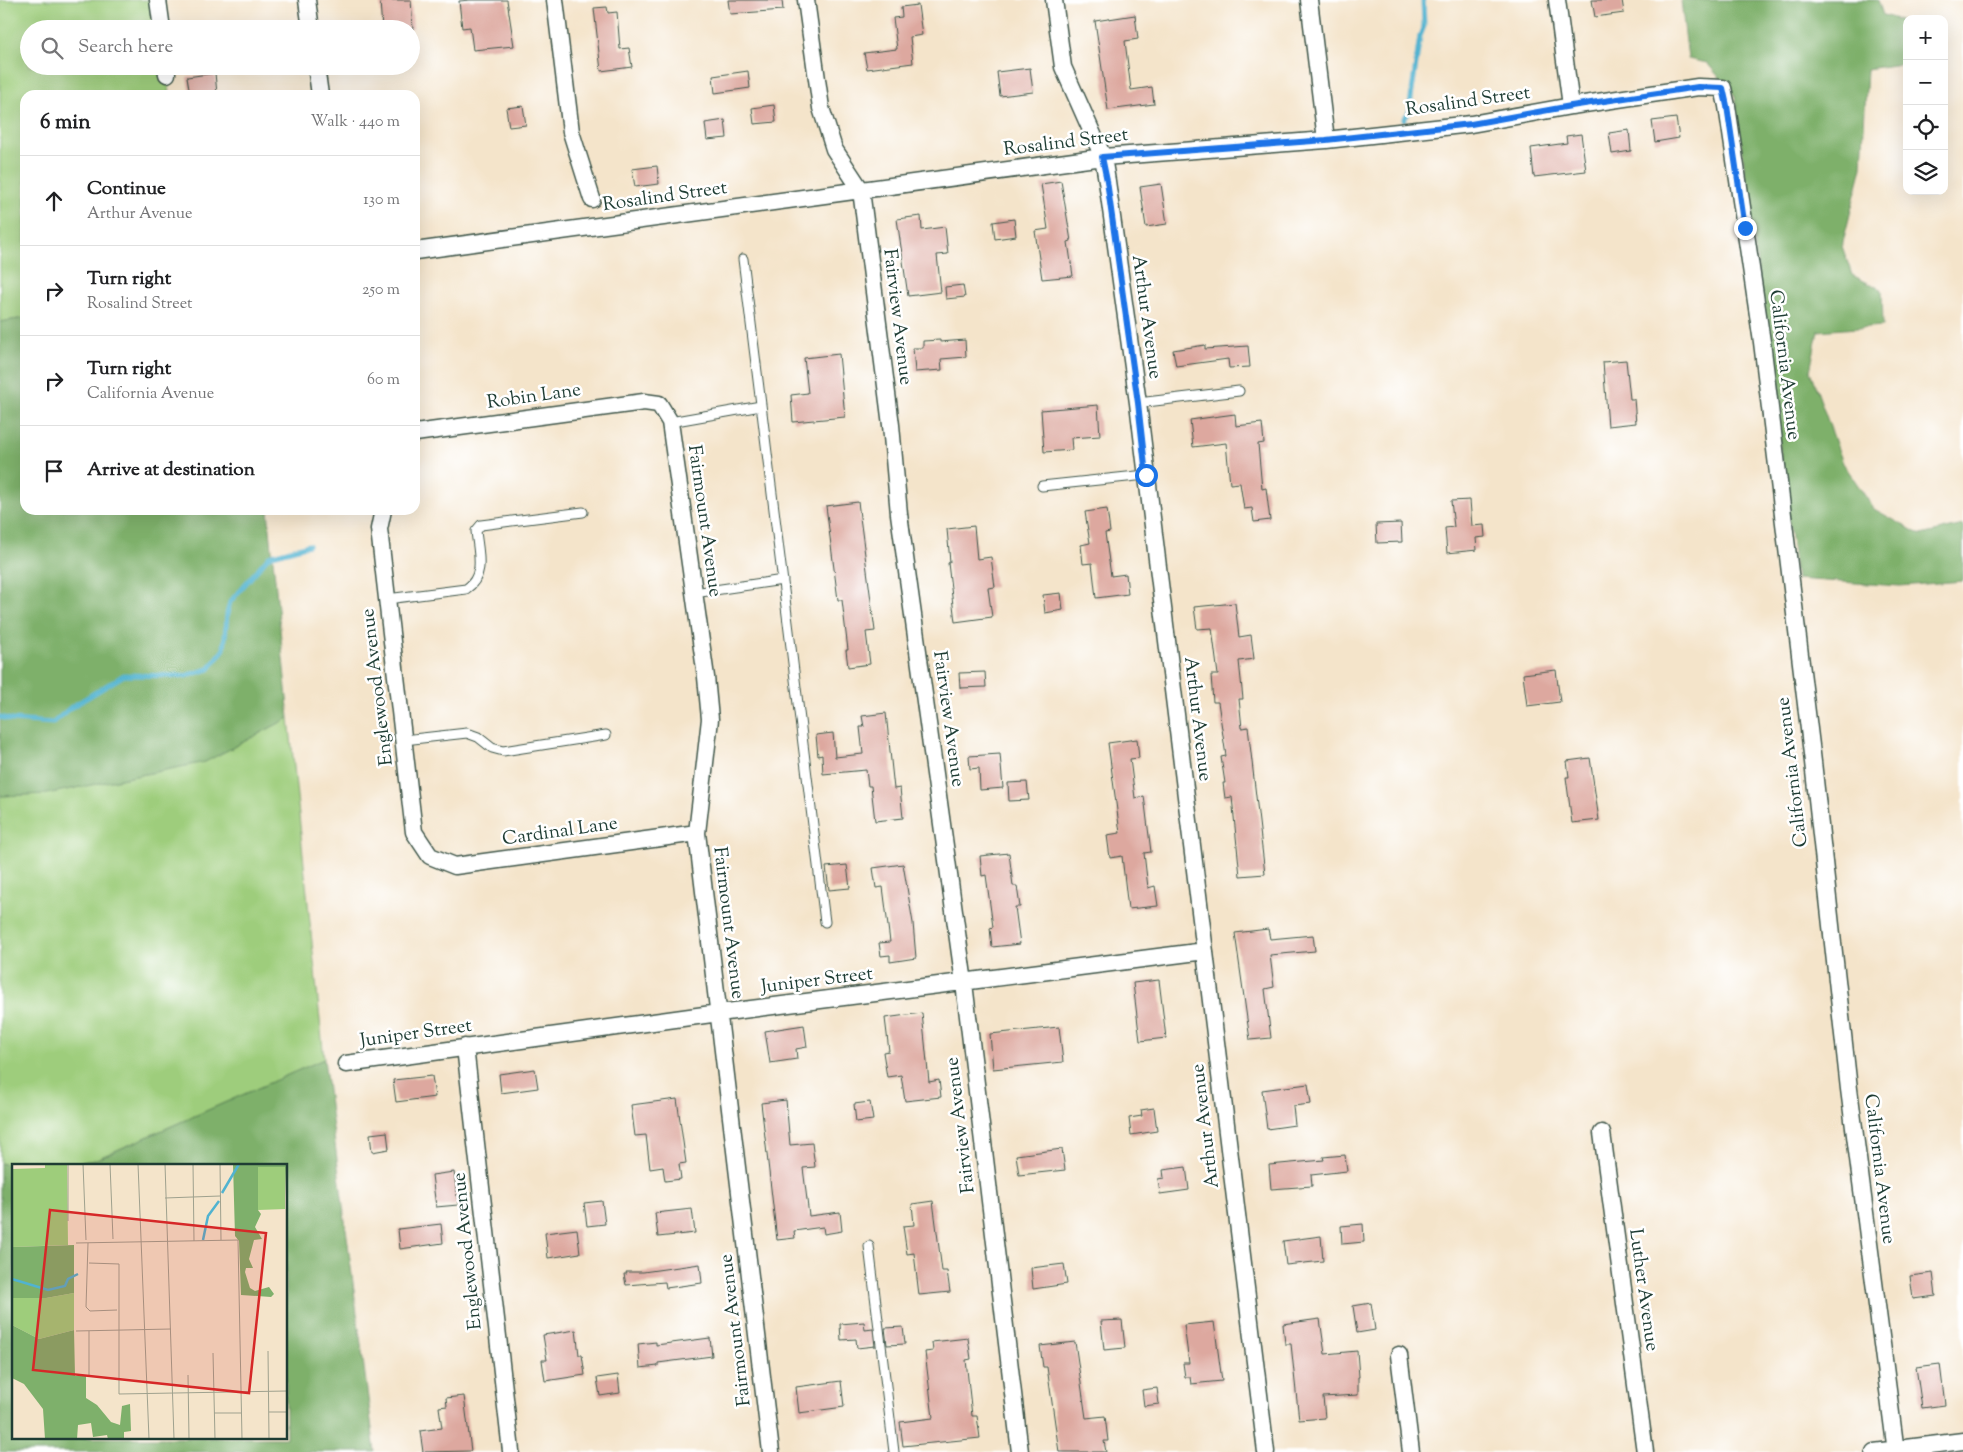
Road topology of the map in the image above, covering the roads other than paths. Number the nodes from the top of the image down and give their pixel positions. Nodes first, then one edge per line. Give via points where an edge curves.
1 (158, 0) edge
2 (307, 0) edge
3 (556, 0) edge
4 (806, 0) edge
5 (1054, 0) edge
6 (1309, 0) edge
7 (1557, 0) edge
8 (161, 20) edge
9 (310, 20) edge
10 (317, 75) edge
11 (1723, 88) joint
12 (319, 90) edge
13 (1571, 106) junction
14 (1326, 140) junction
15 (1102, 157) junction
16 (860, 190) junction
17 (592, 199) dead end
18 (420, 250) edge
19 (743, 259) dead end
20 (1239, 391) dead end
21 (1138, 403) junction
22 (659, 404) joint
23 (761, 406) junction
24 (670, 422) junction
25 (420, 432) edge
26 (1146, 475) junction
27 (1042, 486) dead end
28 (583, 512) dead end
29 (382, 515) edge
30 (783, 580) junction
31 (694, 593) junction
32 (387, 599) junction
33 (606, 735) dead end
34 (404, 740) junction
35 (696, 833) junction
36 (430, 856) joint
37 (825, 922) dead end
38 (1205, 951) junction
39 (964, 982) junction
40 (719, 1013) junction
41 (465, 1047) junction
42 (346, 1064) dead end
43 (1602, 1133) dead end
44 (869, 1246) dead end
45 (1399, 1355) dead end
46 (1963, 1441) edge
47 (511, 1451) edge
48 (1896, 1451) edge
49 (771, 1452) edge
50 (894, 1452) edge
51 (1020, 1452) edge
52 (1266, 1452) edge
53 (1411, 1452) edge
54 (1645, 1452) edge
55 (1874, 1452) edge

1 - 8 street
2 - 9 street
3 - 17 street via 571,132
4 - 16 street, Fairview Avenue via 821,108 834,149
5 - 15 street, Arthur Avenue via 1063,67
6 - 14 street
7 - 13 street
10 - 12 street
11 - 13 street, Rosalind Street via 1698,87
11 - 48 street, California Avenue via 1762,342 1813,756 1849,1088
13 - 14 street, Rosalind Street via 1471,124
14 - 15 street, Rosalind Street
15 - 16 street, Rosalind Street
15 - 21 street, Arthur Avenue
16 - 18 street, Rosalind Street
16 - 39 street, Fairview Avenue via 891,425 899,514
19 - 23 lane
20 - 21 lane
21 - 26 street, Arthur Avenue
22 - 24 street, Fairmount Avenue
22 - 25 street, Robin Lane via 644,402
23 - 24 lane
23 - 30 lane
24 - 31 street, Fairmount Avenue
26 - 27 lane
26 - 38 street, Arthur Avenue
28 - 32 lane via 481,525 476,531 479,573 475,583 466,589
29 - 32 street, Englewood Avenue via 379,529
30 - 31 lane
30 - 37 lane
31 - 35 street, Fairmount Avenue via 710,719
32 - 34 street, Englewood Avenue
33 - 34 lane via 503,750 492,748 467,733
34 - 36 street, Englewood Avenue via 414,832
35 - 36 street, Cardinal Lane via 455,866
35 - 40 street, Fairmount Avenue
38 - 39 street, Juniper Street
38 - 52 street, Arthur Avenue
39 - 40 street, Juniper Street
39 - 51 street, Fairview Avenue
40 - 41 street, Juniper Street
40 - 49 street, Fairmount Avenue
41 - 42 street, Juniper Street
41 - 47 street, Englewood Avenue
43 - 54 street, Luther Avenue
44 - 50 lane
45 - 53 street
46 - 48 street
48 - 55 street

